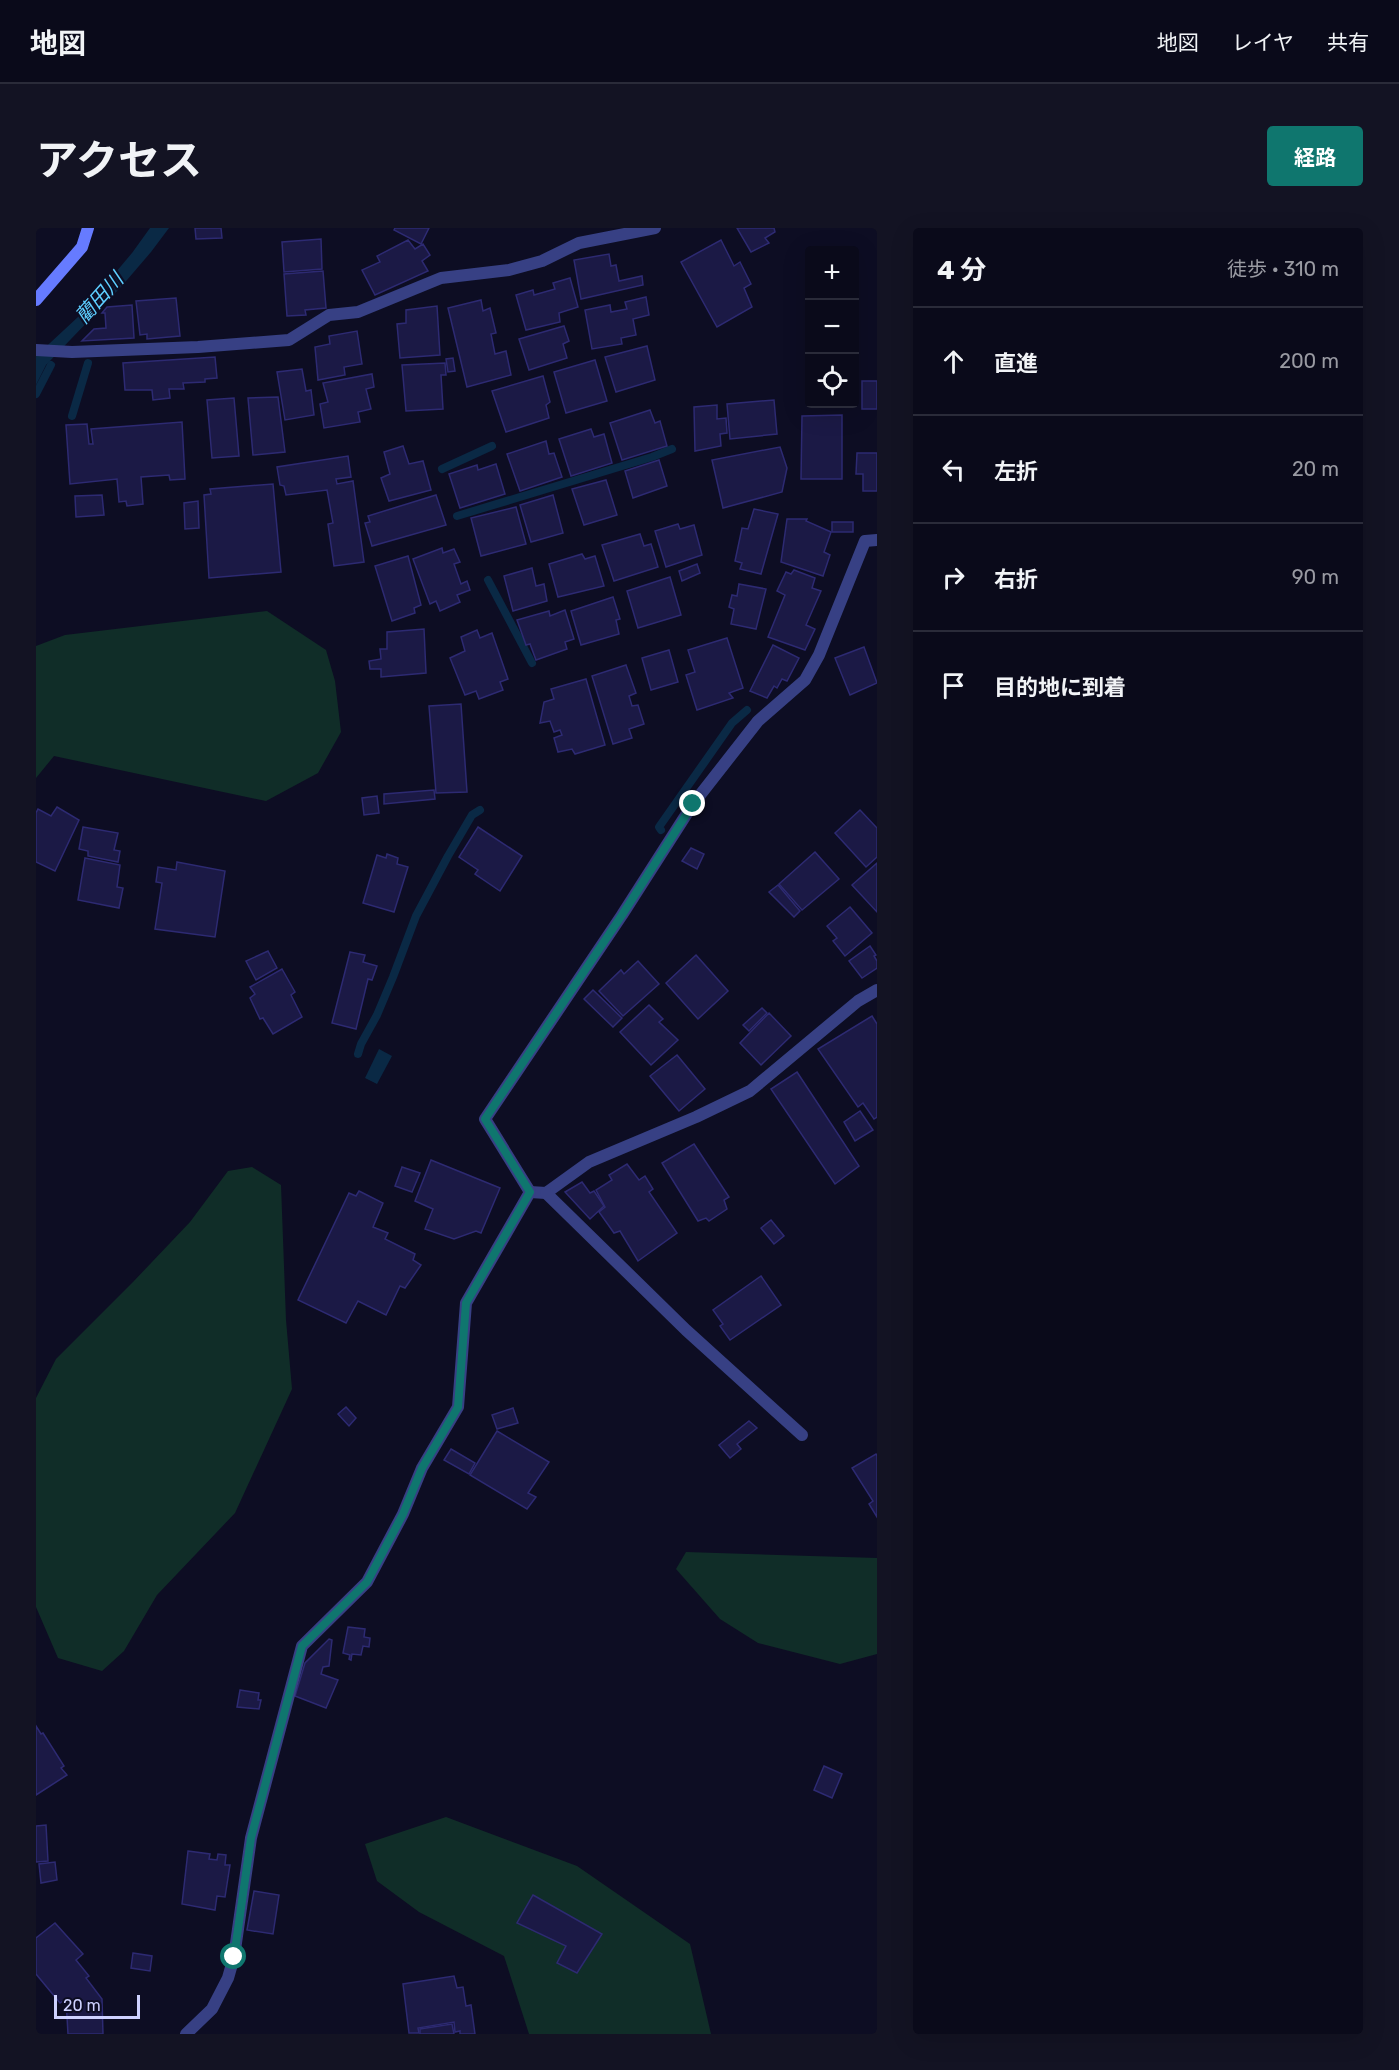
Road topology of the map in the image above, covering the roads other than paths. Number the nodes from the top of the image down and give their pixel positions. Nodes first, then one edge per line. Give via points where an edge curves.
1 (88, 228) edge
2 (655, 228) edge
3 (36, 300) edge
4 (36, 350) edge
5 (877, 540) edge
6 (877, 990) edge
7 (530, 1192) junction
8 (546, 1193) junction
9 (802, 1435) dead end
10 (186, 2034) edge

1 - 3 street via 82,247
2 - 4 street via 579,243 542,261 509,270 441,278 358,312 329,315 290,340 72,352
5 - 7 street via 865,541 805,680 758,721 693,804 485,1119
6 - 8 street via 858,1001 750,1091 589,1162
7 - 8 street
7 - 10 street via 466,1303 458,1407 422,1468 367,1582 302,1646 251,1838 228,1978 212,2009
8 - 9 street via 686,1330

